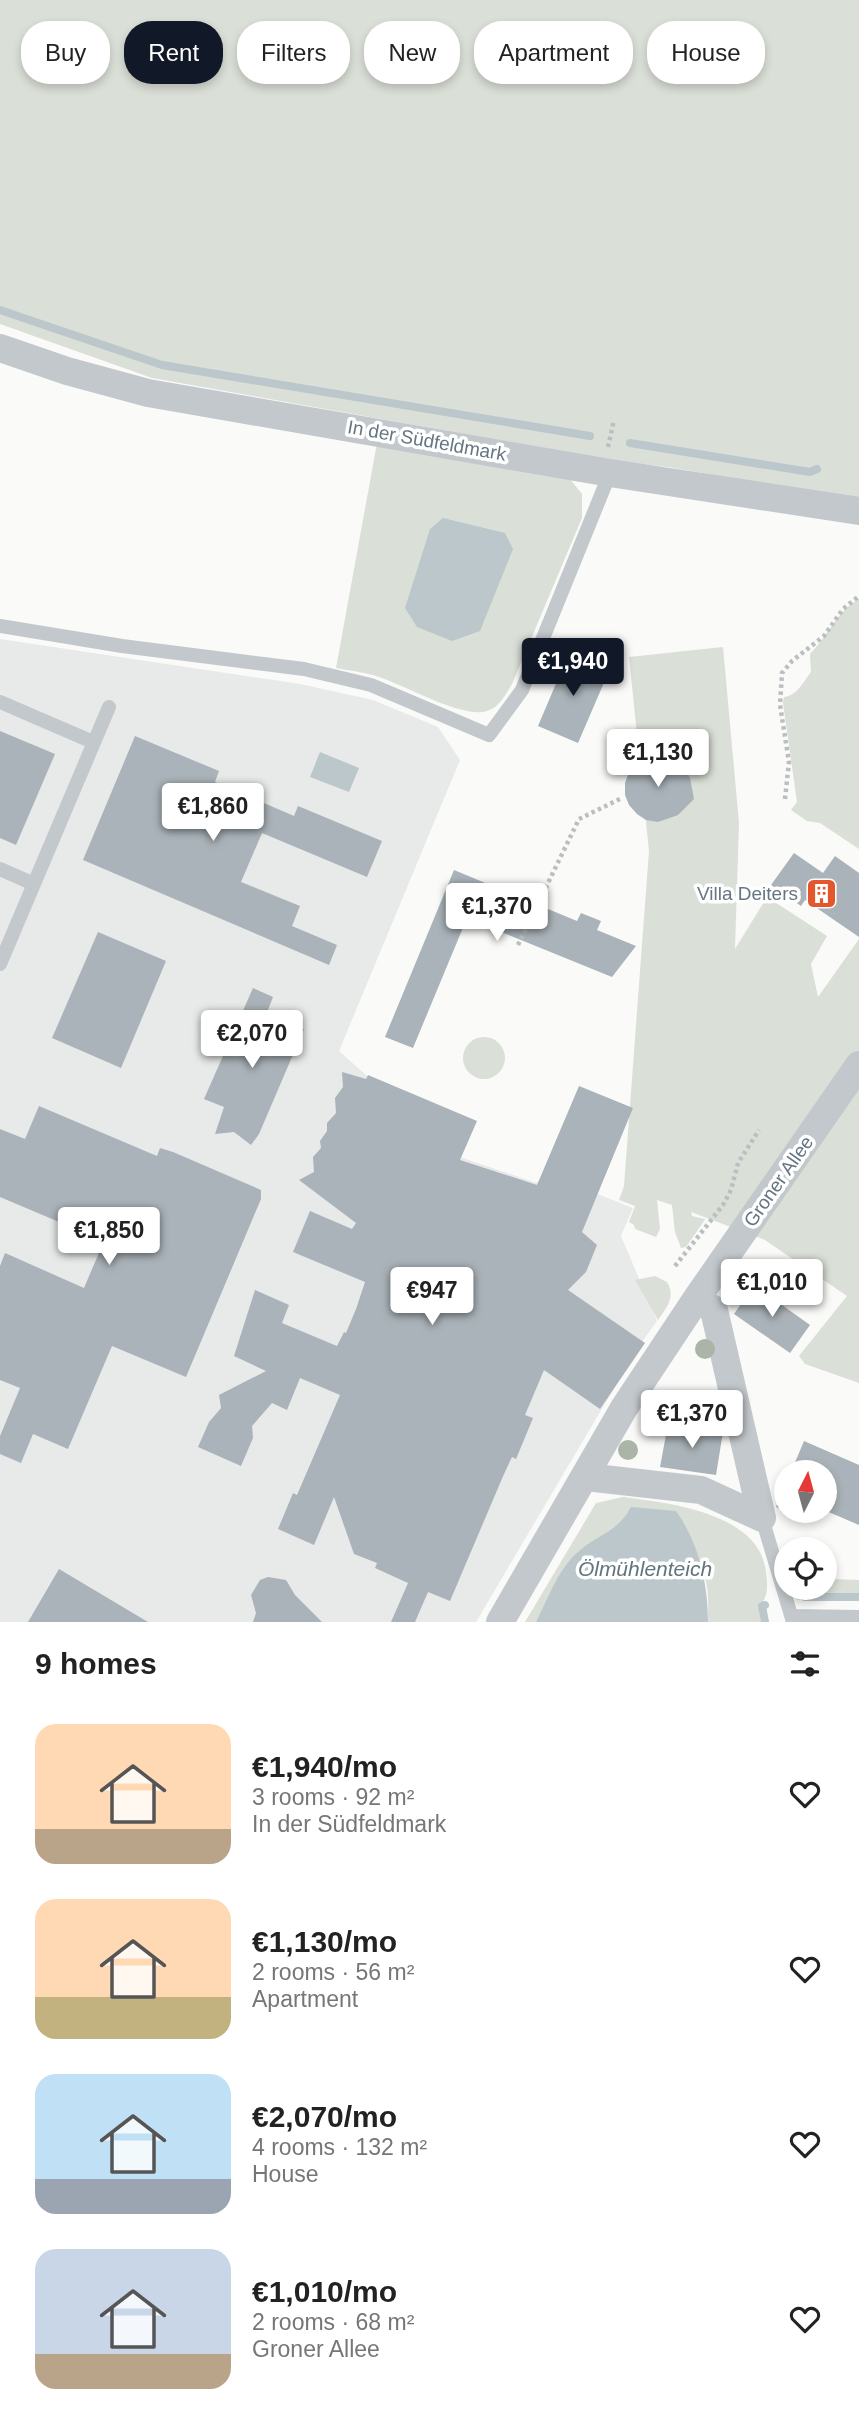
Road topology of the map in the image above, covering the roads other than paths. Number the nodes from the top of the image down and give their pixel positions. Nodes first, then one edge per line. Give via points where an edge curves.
1 (0, 348) edge
2 (610, 473) junction
3 (859, 511) edge
4 (0, 626) edge
5 (0, 702) edge
6 (109, 707) dead end
7 (93, 742) junction
8 (0, 869) edge
9 (34, 884) junction
10 (0, 964) edge
11 (859, 1065) edge
12 (697, 1298) junction
13 (586, 1477) junction
14 (762, 1518) junction
15 (859, 1617) edge
16 (792, 1619) edge
17 (500, 1622) edge

1 - 2 street, In der Südfeldmark via 148,393
2 - 3 street, In der Südfeldmark
2 - 4 lane via 522,690 489,736 371,685 304,669
5 - 7 lane
6 - 7 lane
7 - 9 lane
8 - 9 lane
9 - 10 lane
11 - 12 street, Groner Allee
12 - 13 street, Groner Allee via 624,1408
12 - 14 street via 714,1310
13 - 14 street via 701,1490
13 - 17 street, Groner Allee
14 - 16 lane
15 - 16 lane

